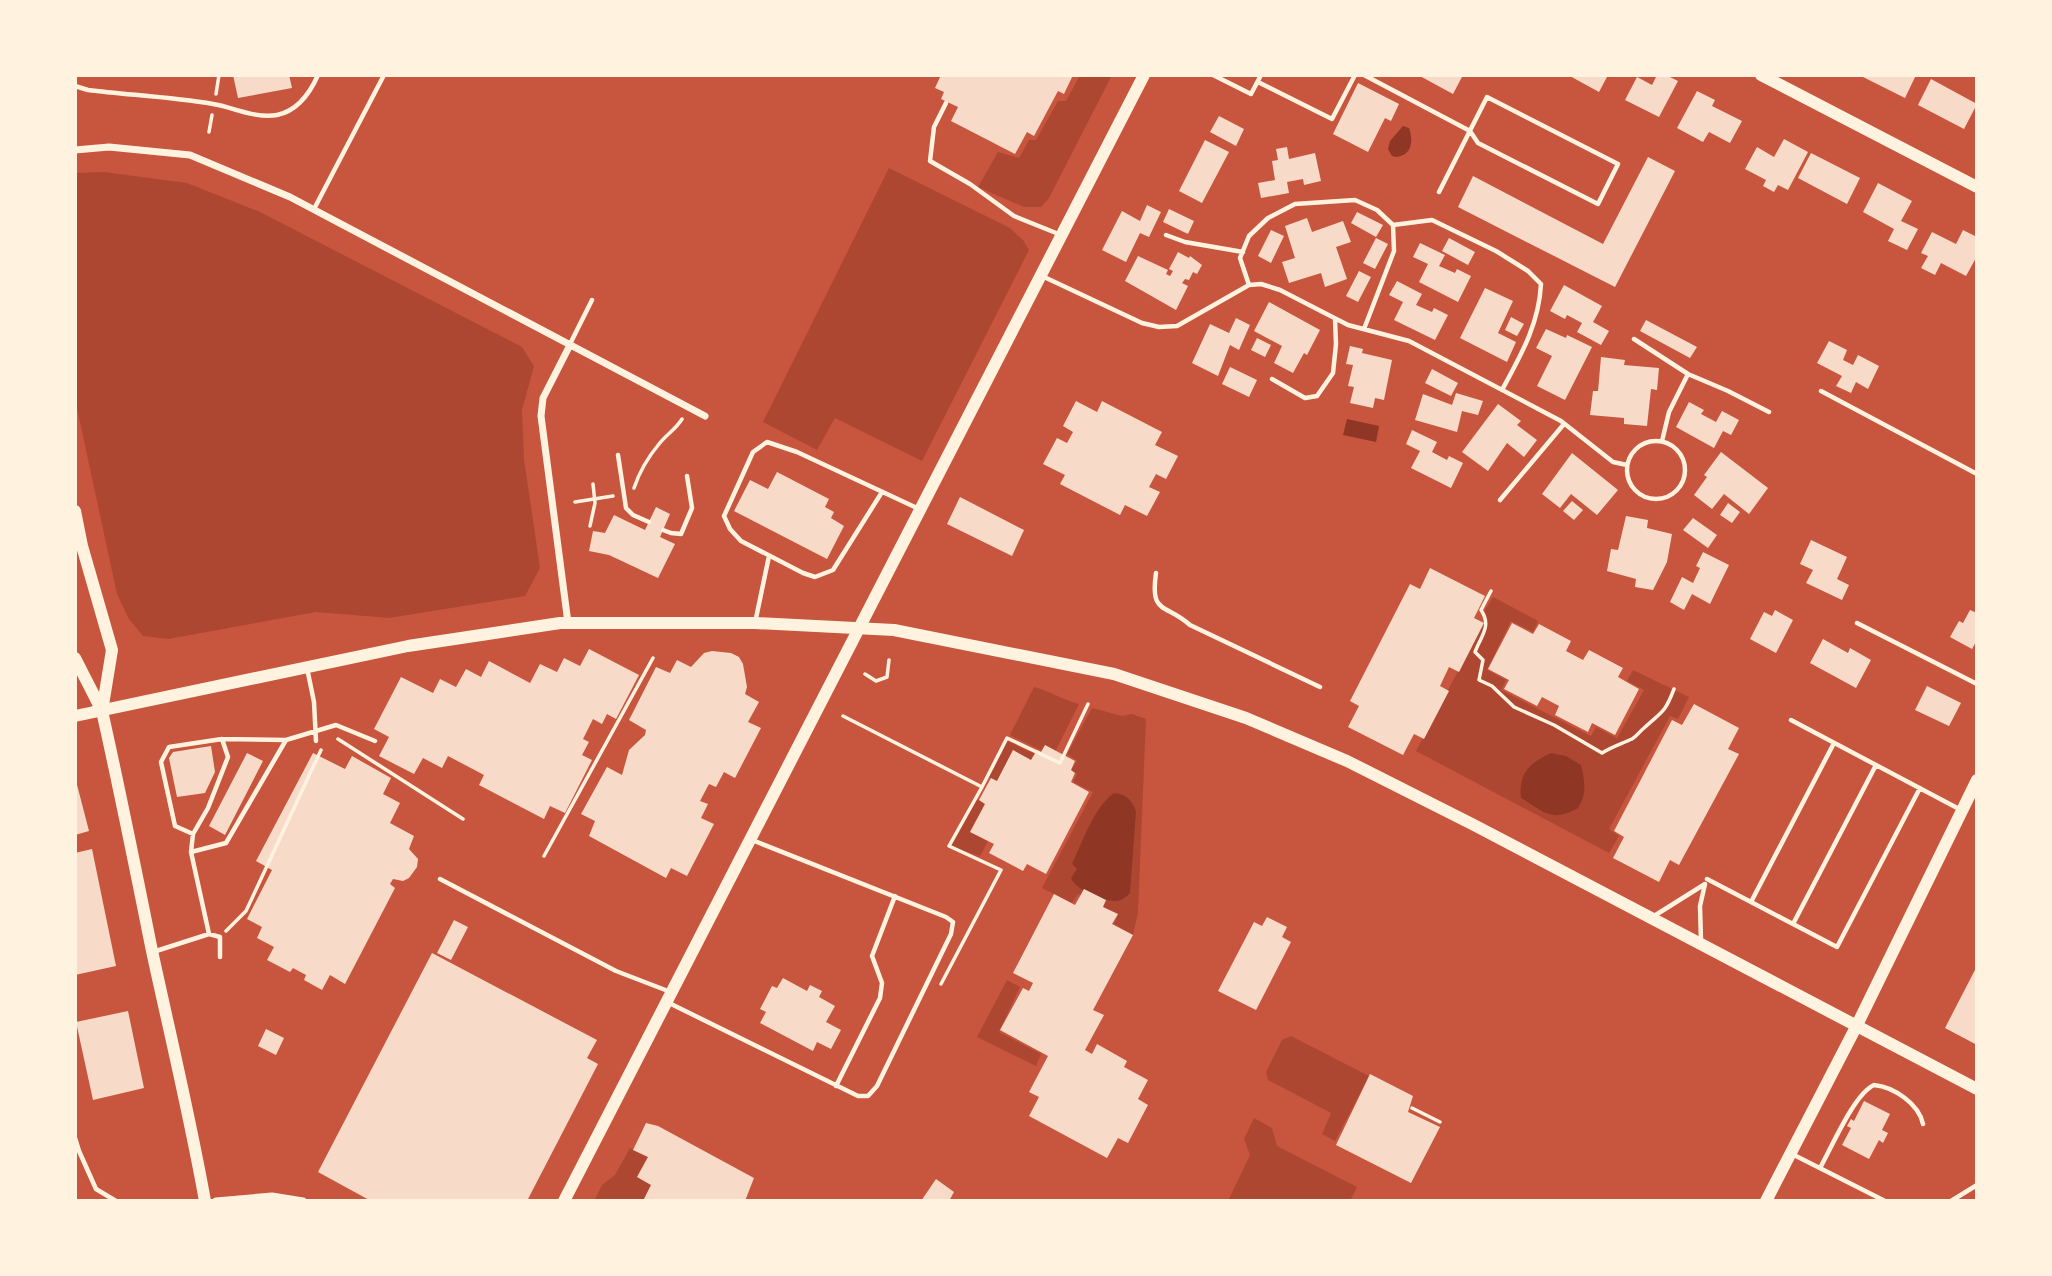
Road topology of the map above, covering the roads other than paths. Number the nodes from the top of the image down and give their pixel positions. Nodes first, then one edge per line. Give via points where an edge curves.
1 (318, 75) edge
2 (384, 75) edge
3 (1144, 75) edge
4 (1213, 75) edge
5 (1261, 75) edge
6 (1355, 75) edge
7 (1364, 75) edge
8 (1761, 75) edge
9 (1258, 82) junction
10 (75, 86) edge
11 (946, 103) dead end
12 (1470, 131) junction
13 (75, 150) edge
14 (1977, 187) edge
15 (1439, 192) dead end
16 (314, 209) junction
17 (1394, 225) junction
18 (1062, 235) junction
19 (1166, 235) dead end
20 (1243, 252) junction
21 (1041, 276) junction
22 (1248, 285) junction
23 (592, 300) dead end
24 (1335, 318) junction
25 (1364, 328) junction
26 (1634, 339) dead end
27 (570, 345) junction
28 (1688, 374) junction
29 (1272, 379) dead end
30 (1502, 390) junction
31 (1821, 391) dead end
32 (1769, 412) dead end
33 (705, 416) dead end
34 (1564, 424) junction
35 (1662, 441) junction
36 (618, 455) dead end
37 (1627, 465) junction
38 (1977, 474) edge
39 (687, 476) dead end
40 (882, 492) junction
41 (1500, 500) dead end
42 (921, 510) junction
43 (75, 511) edge
44 (649, 522) dead end
45 (663, 530) dead end
46 (769, 555) junction
47 (1156, 573) dead end
48 (568, 623) junction
49 (755, 623) junction
50 (1857, 623) dead end
51 (861, 628) junction
52 (75, 658) edge
53 (307, 667) junction
54 (1977, 684) edge
55 (1320, 687) dead end
56 (102, 712) junction
57 (75, 716) edge
58 (1791, 720) dead end
59 (315, 730) junction
60 (222, 739) junction
61 (286, 740) junction
62 (316, 741) dead end
63 (375, 741) dead end
64 (1835, 743) junction
65 (1876, 765) junction
66 (1977, 780) edge
67 (1920, 788) junction
68 (1962, 810) junction
69 (193, 834) junction
70 (751, 840) junction
71 (191, 852) junction
72 (440, 879) dead end
73 (1707, 879) dead end
74 (895, 896) junction
75 (1751, 902) junction
76 (1650, 919) junction
77 (1793, 924) junction
78 (209, 934) junction
79 (1701, 946) junction
80 (153, 952) junction
81 (220, 957) dead end
82 (670, 997) junction
83 (1856, 1027) junction
84 (836, 1086) junction
85 (1977, 1090) edge
86 (1923, 1124) dead end
87 (75, 1138) edge
88 (1791, 1154) junction
89 (1820, 1168) junction
90 (1977, 1185) edge
91 (116, 1201) edge
92 (205, 1201) edge
93 (216, 1201) edge
94 (303, 1201) edge
95 (564, 1201) edge
96 (1766, 1201) edge
97 (1885, 1201) edge
98 (1951, 1201) edge

1 - 10 lane via 294,109 262,116 214,104
2 - 16 lane
3 - 18 street
4 - 9 lane via 1251,94
5 - 9 lane
6 - 9 lane via 1332,119
7 - 12 lane
8 - 14 street
11 - 18 lane via 934,127 930,161 1014,216
12 - 12 lane via 1478,143 1598,204 1618,164 1487,97
12 - 15 lane
13 - 16 street via 109,147 190,155
16 - 27 street
17 - 20 lane via 1377,210 1354,200 1295,204 1268,218 1249,236
17 - 25 lane via 1394,251
17 - 30 lane via 1432,220 1496,251 1541,284 1532,331
18 - 21 street
19 - 20 lane
20 - 22 lane via 1240,258
21 - 22 lane via 1159,327 1177,326
21 - 42 street
22 - 24 lane via 1280,290
23 - 27 lane
24 - 25 lane
24 - 29 lane via 1333,373 1317,396 1305,398
25 - 30 lane via 1409,341
26 - 28 lane
27 - 33 street
27 - 48 street via 543,398 541,416
28 - 32 lane
28 - 35 lane via 1669,412
30 - 34 lane
31 - 38 lane
34 - 37 lane via 1613,462
34 - 41 lane
35 - 37 lane via 1636,449
35 - 37 lane via 1683,459 1684,478 1673,493 1654,499 1637,491 1627,475
36 - 44 lane via 629,511
39 - 45 lane via 692,508 681,534
40 - 42 lane
40 - 46 lane via 840,561 825,575 803,573
40 - 46 lane via 787,447 766,442 753,452 724,516 741,541
42 - 51 street
43 - 56 street via 112,650
46 - 49 lane
47 - 55 lane via 1154,596 1163,608
48 - 49 street
48 - 53 street via 408,646
49 - 51 street
50 - 54 lane
51 - 70 street
51 - 76 street via 894,630 1114,674 1245,718 1347,761
52 - 56 street
53 - 56 street
53 - 59 lane
56 - 57 street
56 - 80 street
58 - 64 lane
59 - 61 lane
59 - 62 lane
59 - 63 lane via 336,725
60 - 61 lane
60 - 69 lane via 228,757
60 - 69 lane via 169,747 161,762 175,826
61 - 71 lane via 226,843
64 - 65 lane
64 - 75 lane
65 - 67 lane
65 - 77 lane
66 - 68 street
67 - 68 lane
67 - 77 lane via 1837,947
68 - 83 street
69 - 71 lane
70 - 74 lane
70 - 82 street
71 - 78 lane
72 - 82 lane
73 - 75 lane
74 - 84 lane via 872,956 882,983 880,998
74 - 84 lane via 946,917 954,927 877,1086 863,1097
75 - 77 lane
76 - 79 street
76 - 79 lane via 1704,884
78 - 80 lane
78 - 81 lane via 220,937
79 - 83 street
80 - 92 street
82 - 84 lane
82 - 95 street
83 - 85 street
83 - 88 street
86 - 89 lane via 1921,1114 1903,1097 1874,1085 1855,1102
87 - 91 lane via 96,1189
88 - 89 lane
88 - 96 street
89 - 97 lane
90 - 98 lane
93 - 94 street via 272,1196

